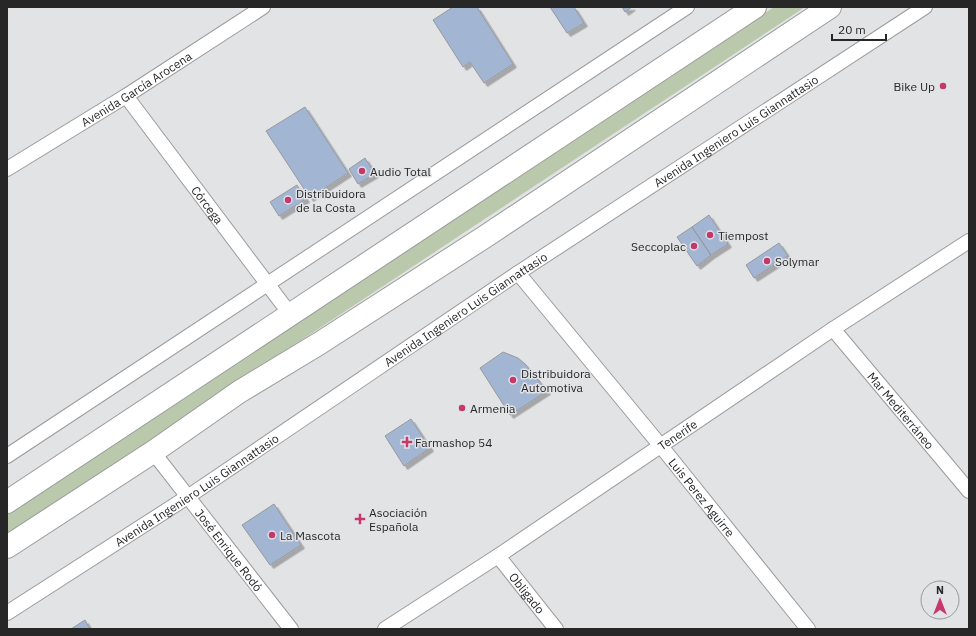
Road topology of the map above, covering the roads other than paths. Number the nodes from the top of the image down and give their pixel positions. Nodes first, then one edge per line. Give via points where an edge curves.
1 (263, 7) edge
2 (687, 7) edge
3 (755, 7) edge
4 (830, 7) edge
5 (926, 7) edge
6 (126, 96) junction
7 (7, 169) edge
8 (969, 241) edge
9 (518, 274) junction
10 (268, 283) junction
11 (290, 314) junction
12 (833, 329) junction
13 (660, 445) junction
14 (153, 452) junction
15 (7, 456) edge
16 (969, 491) edge
17 (189, 496) junction
18 (7, 502) edge
19 (7, 547) edge
20 (498, 556) junction
21 (7, 613) edge
22 (291, 629) edge
23 (385, 629) edge
24 (556, 629) edge
25 (808, 629) edge

1 - 6 street, Avenida García Arocena
2 - 10 street
3 - 11 main road
4 - 14 main road via 486,236 239,392
5 - 9 street, Avenida Ingeniero Luis Giannattasio
6 - 7 street, Avenida García Arocena
6 - 10 street, Córcega
8 - 12 street, Tenerife
9 - 13 street, Luis Perez Aguirre
9 - 17 street, Avenida Ingeniero Luis Giannattasio
10 - 11 street, Córcega
10 - 15 street
11 - 18 main road
12 - 13 street, Tenerife
12 - 16 street, Mar Mediterráneo
13 - 20 street, Tenerife
13 - 25 street, Luis Perez Aguirre
14 - 17 street, José Enrique Rodó
14 - 19 main road
17 - 21 street, Avenida Ingeniero Luis Giannattasio
17 - 22 street, José Enrique Rodó
20 - 23 street, Tenerife
20 - 24 street, Obligado

